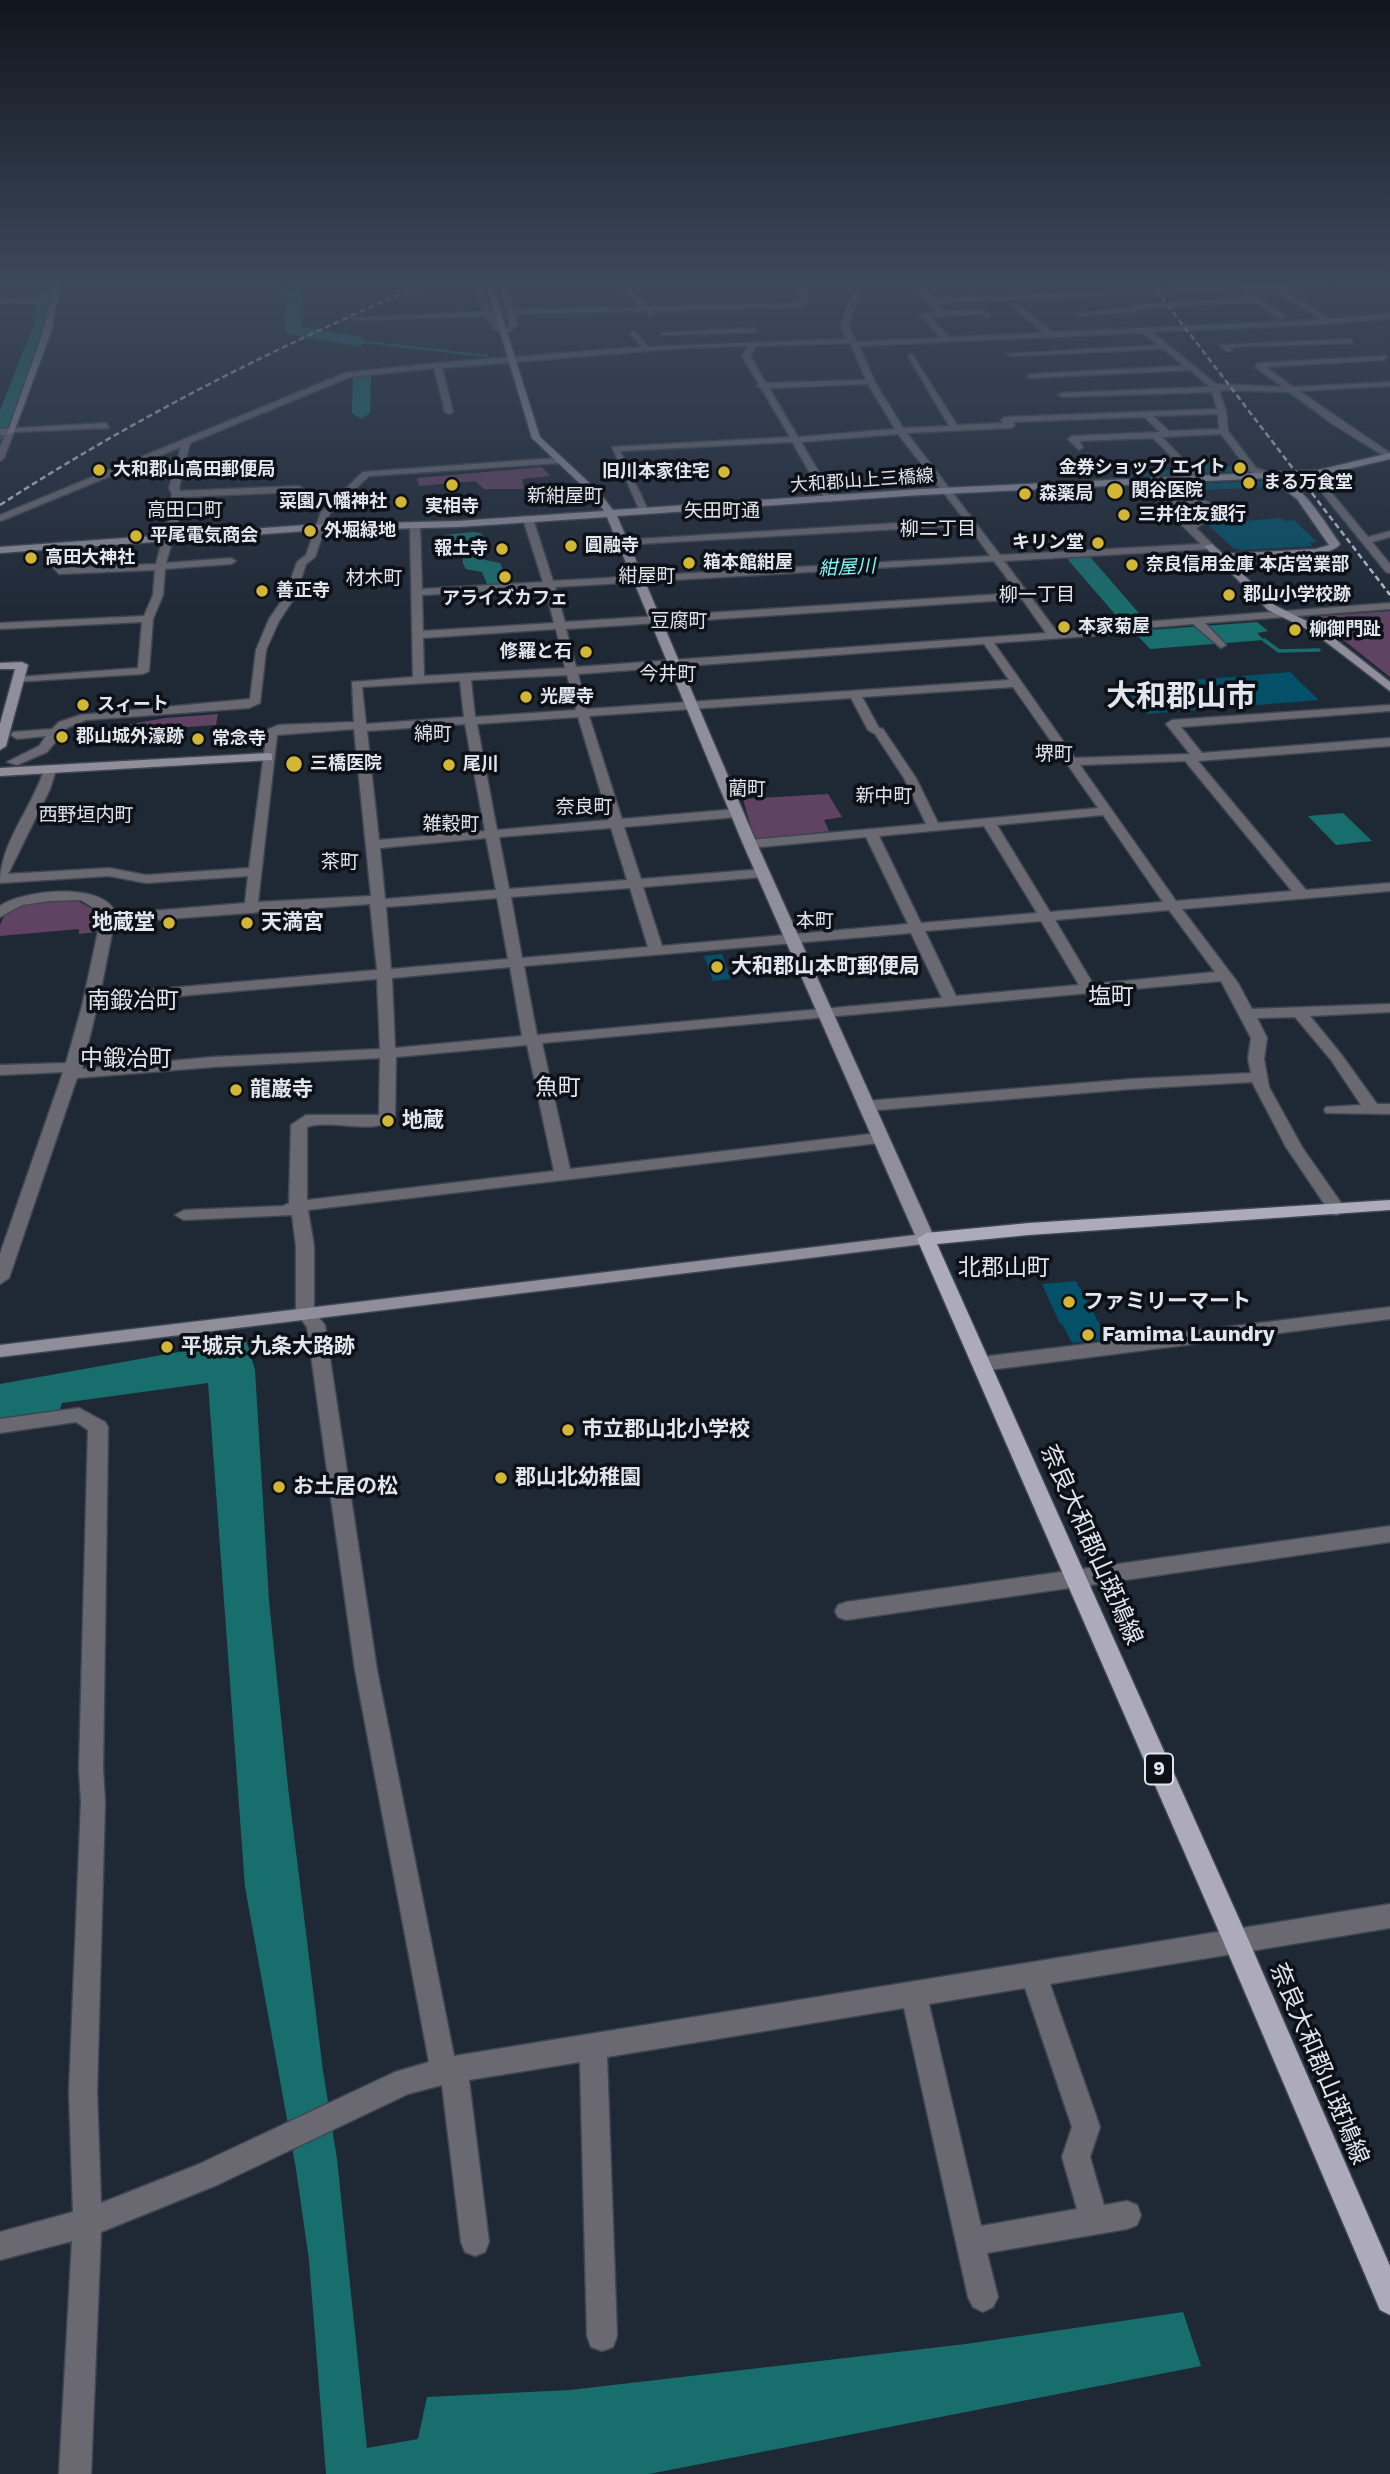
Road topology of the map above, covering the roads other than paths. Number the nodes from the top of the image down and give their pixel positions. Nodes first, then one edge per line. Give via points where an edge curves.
1 (21, 397) edge
2 (295, 397) edge
3 (445, 397) edge
4 (524, 397) edge
5 (768, 397) edge
6 (880, 397) edge
7 (936, 397) edge
8 (1065, 397) edge
9 (1218, 397) edge
10 (1304, 397) edge
11 (1222, 411) junction
12 (449, 412) dead end
13 (1145, 413) junction
14 (1087, 416) junction
15 (106, 426) dead end
16 (954, 428) junction
17 (7, 431) edge
18 (1224, 431) junction
19 (901, 432) junction
20 (1167, 434) junction
21 (1155, 435) junction
22 (796, 440) junction
23 (186, 443) junction
24 (1079, 447) dead end
25 (1390, 456) edge
26 (0, 458) edge
27 (557, 461) junction
28 (1318, 472) junction
29 (1272, 476) junction
30 (1197, 478) junction
31 (1139, 481) junction
32 (299, 489) dead end
33 (948, 491) junction
34 (177, 494) junction
35 (830, 499) junction
36 (1174, 500) junction
37 (644, 512) junction
38 (611, 514) junction
39 (0, 518) edge
40 (528, 519) junction
41 (970, 522) junction
42 (1186, 524) junction
43 (415, 525) junction
44 (321, 527) junction
45 (1390, 534) edge
46 (171, 537) junction
47 (1366, 541) junction
48 (623, 543) junction
49 (54, 546) junction
50 (1209, 546) junction
51 (0, 550) edge
52 (1374, 551) junction
53 (1390, 551) edge
54 (1220, 557) junction
55 (995, 558) junction
56 (231, 561) dead end
57 (161, 567) junction
58 (1390, 570) edge
59 (640, 580) junction
60 (549, 585) junction
61 (417, 592) junction
62 (1025, 596) junction
63 (1390, 606) edge
64 (1287, 615) junction
65 (148, 619) junction
66 (658, 620) junction
67 (1196, 621) junction
68 (0, 626) edge
69 (560, 627) junction
70 (416, 635) junction
71 (1054, 636) junction
72 (988, 642) junction
73 (1221, 645) dead end
74 (676, 663) junction
75 (0, 667) edge
76 (571, 671) junction
77 (465, 678) junction
78 (18, 680) junction
79 (419, 681) junction
80 (1017, 683) junction
81 (1390, 688) edge
82 (855, 694) junction
83 (692, 705) junction
84 (1390, 708) edge
85 (582, 712) junction
86 (470, 720) junction
87 (360, 726) junction
88 (55, 732) junction
89 (17, 735) dead end
90 (1, 738) edge
91 (1390, 742) edge
92 (268, 757) junction
93 (1194, 757) junction
94 (12, 762) dead end
95 (1074, 762) junction
96 (50, 770) junction
97 (0, 772) edge
98 (1106, 811) junction
99 (737, 813) junction
100 (989, 822) junction
101 (616, 824) junction
102 (934, 827) junction
103 (870, 831) junction
104 (493, 834) junction
105 (375, 844) junction
106 (750, 844) junction
107 (255, 872) junction
108 (763, 873) junction
109 (0, 878) edge
110 (635, 884) junction
111 (1390, 887) edge
112 (1301, 893) junction
113 (504, 896) junction
114 (377, 902) junction
115 (1171, 904) junction
116 (251, 906) junction
117 (0, 913) edge
118 (1043, 915) junction
119 (108, 919) junction
120 (916, 927) junction
121 (792, 939) junction
122 (656, 950) junction
123 (517, 962) junction
124 (384, 973) junction
125 (1224, 976) junction
126 (1088, 987) junction
127 (93, 999) junction
128 (951, 1002) junction
129 (1390, 1008) edge
130 (826, 1012) junction
131 (1298, 1012) junction
132 (1249, 1014) junction
133 (534, 1040) junction
134 (389, 1052) junction
135 (0, 1070) edge
136 (74, 1070) junction
137 (1258, 1077) junction
138 (866, 1106) junction
139 (1390, 1109) edge
140 (1373, 1110) junction
141 (1332, 1111) dead end
142 (879, 1138) junction
143 (563, 1176) junction
144 (1390, 1205) edge
145 (298, 1206) junction
146 (1337, 1210) junction
147 (184, 1215) dead end
148 (926, 1239) junction
149 (0, 1278) edge
150 (305, 1313) junction
151 (1390, 1313) edge
152 (0, 1351) edge
153 (981, 1364) junction
154 (0, 1426) edge
155 (1390, 1534) edge
156 (1075, 1580) junction
157 (846, 1611) dead end
158 (1390, 1916) edge
159 (1236, 1941) junction
160 (1034, 1975) junction
161 (914, 1994) junction
162 (593, 2047) junction
163 (449, 2071) junction
164 (1127, 2215) dead end
165 (1094, 2221) junction
166 (87, 2223) junction
167 (475, 2242) dead end
168 (971, 2242) junction
169 (0, 2246) edge
170 (983, 2297) dead end
171 (1390, 2300) edge
172 (602, 2336) dead end
173 (75, 2474) edge

1 - 17 street
2 - 23 street
3 - 12 street
4 - 27 street via 533,431
5 - 22 street
6 - 19 street
7 - 16 street
8 - 14 street
9 - 11 street
10 - 25 street
11 - 13 street
11 - 18 street
13 - 14 street
13 - 20 street
14 - 16 street
15 - 17 street
16 - 19 street
17 - 26 street
18 - 20 street
18 - 29 street via 1253,470
19 - 22 street
19 - 33 street
20 - 21 street
21 - 24 street via 1072,439
21 - 30 street
22 - 35 street
22 - 37 street via 615,449
23 - 34 street via 174,488
23 - 39 street
25 - 28 street, 大和郡山上三橋線
27 - 38 street via 595,493
27 - 44 street via 366,474 326,512
28 - 29 street, 大和郡山上三橋線
28 - 47 street via 1325,492
29 - 30 street, 大和郡山上三橋線
29 - 54 street via 1302,496 1335,544 1317,552
30 - 31 street, 大和郡山上三橋線
31 - 33 street, 大和郡山上三橋線
31 - 36 street via 1154,495
32 - 34 street
33 - 35 street, 大和郡山上三橋線
33 - 41 street
34 - 46 street
35 - 37 street, 大和郡山上三橋線
36 - 42 street via 1188,514
36 - 42 street via 1196,499 1217,511
37 - 38 street, 大和郡山上三橋線
38 - 40 street, 大和郡山上三橋線
38 - 48 street
40 - 43 street, 大和郡山上三橋線
40 - 60 street
41 - 48 street
41 - 55 street
42 - 50 street
43 - 44 street, 大和郡山上三橋線
43 - 61 street
44 - 46 street, 大和郡山上三橋線
44 - 88 street via 261,650 256,701 84,717
45 - 47 street
46 - 49 street, 大和郡山上三橋線
46 - 57 street
47 - 52 street
48 - 59 street
49 - 51 street, 大和郡山上三橋線
49 - 57 street via 59,570
50 - 54 street
50 - 55 street
52 - 53 street
52 - 58 street
54 - 64 street via 1272,608
55 - 59 street
55 - 62 street
56 - 57 street
57 - 65 street via 158,596
59 - 60 street
59 - 66 street
60 - 61 street
60 - 69 street
61 - 70 street
62 - 66 street
62 - 71 street
63 - 64 street
64 - 67 street
64 - 81 street via 1317,630
65 - 68 street
65 - 78 street via 143,671
66 - 69 street
66 - 74 street
67 - 71 street
67 - 73 street
69 - 70 street
69 - 76 street
70 - 79 street
71 - 72 street
72 - 74 street
72 - 80 street
74 - 76 street
74 - 83 street
75 - 78 street via 22,665
76 - 77 street
76 - 85 street
77 - 79 street
77 - 86 street
78 - 90 street
79 - 87 street via 356,684
80 - 82 street
80 - 95 street
82 - 83 street
82 - 102 street via 874,730 910,778
83 - 85 street
83 - 99 street
84 - 93 street via 1172,724
85 - 86 street
85 - 101 street
86 - 87 street
86 - 104 street
87 - 92 street via 278,729 271,733
87 - 105 street
88 - 89 street
88 - 94 street via 43,749
91 - 93 street
92 - 96 street
92 - 107 street
93 - 95 street
93 - 112 street
95 - 98 street
96 - 97 street
96 - 109 street
98 - 100 street
98 - 115 street
99 - 101 street
99 - 106 street
100 - 102 street
100 - 118 street
101 - 104 street
101 - 110 street
102 - 103 street
103 - 106 street
103 - 120 street
104 - 105 street
104 - 113 street
105 - 114 street
106 - 108 street
107 - 109 street via 146,879 109,872
107 - 116 street
108 - 110 street
108 - 121 street
110 - 113 street
110 - 122 street
111 - 112 street
112 - 115 street
113 - 114 street
113 - 123 street
114 - 116 street
114 - 124 street
115 - 118 street
115 - 125 street
116 - 119 street
117 - 119 street via 19,901 81,896 105,908
118 - 120 street
118 - 126 street
119 - 127 street
120 - 121 street
120 - 128 street
121 - 122 street
121 - 130 street
122 - 123 street
123 - 124 street
123 - 133 street
124 - 127 street
124 - 134 street
125 - 126 street
125 - 132 street
126 - 128 street
127 - 136 street
128 - 130 street
129 - 131 street
130 - 133 street
130 - 138 street
131 - 132 street
131 - 140 street
132 - 137 street via 1259,1038
133 - 134 street
133 - 143 street
134 - 136 street
134 - 145 street via 387,1117 379,1121 306,1120 299,1125
135 - 136 street
136 - 149 street
137 - 138 street
137 - 146 street via 1294,1147
138 - 142 street
139 - 140 street
140 - 141 street
142 - 143 street
142 - 148 street
143 - 145 street
144 - 146 main road
145 - 147 street via 285,1211
145 - 150 street via 305,1252
146 - 148 main road
148 - 150 street
148 - 153 main road, 奈良大和郡山斑鳩線 / 9
150 - 152 street
150 - 163 street via 316,1325 366,1670
151 - 153 street
153 - 156 main road, 奈良大和郡山斑鳩線 / 9
154 - 166 street via 79,1415 98,1427 83,2092
155 - 156 street
156 - 157 street
156 - 159 main road, 奈良大和郡山斑鳩線 / 9
158 - 159 street
159 - 160 street
159 - 171 main road, 奈良大和郡山斑鳩線 / 9
160 - 161 street
160 - 165 street via 1086,2127 1076,2157
161 - 162 street
161 - 168 street
162 - 163 street
162 - 172 street
163 - 166 street via 405,2081 135,2206
163 - 167 street
164 - 165 street
165 - 168 street
166 - 169 street
166 - 173 street
168 - 170 street

